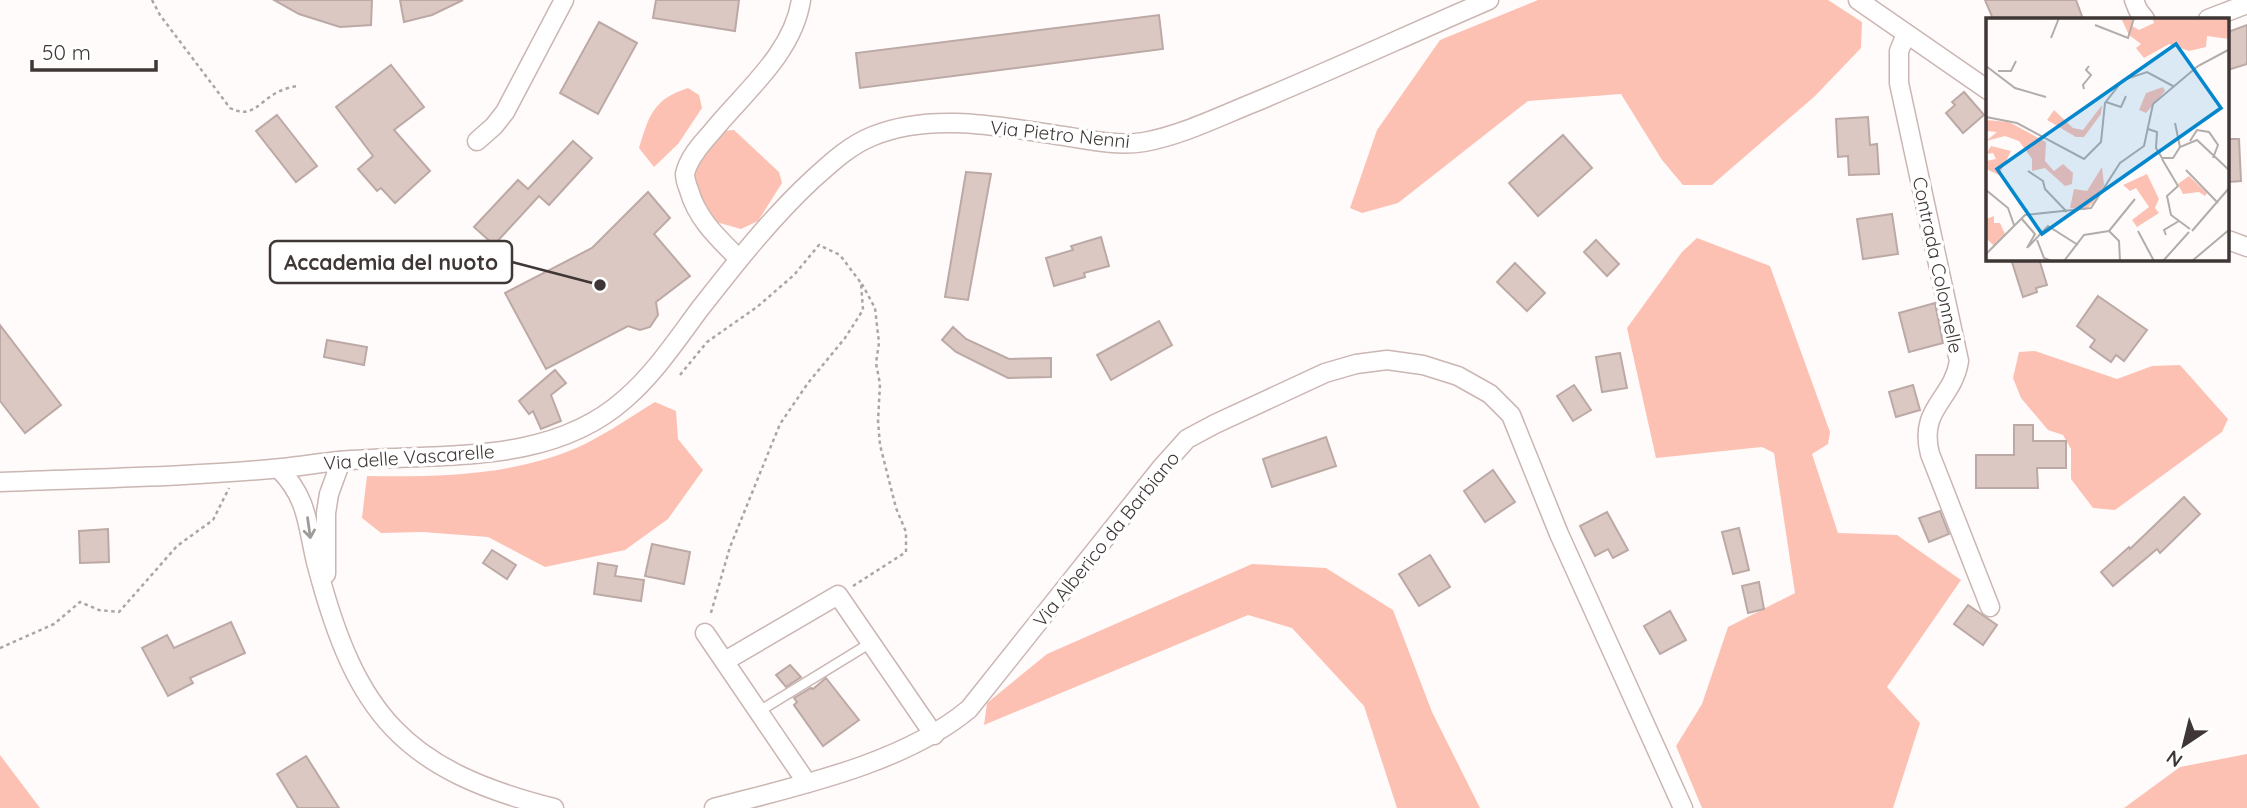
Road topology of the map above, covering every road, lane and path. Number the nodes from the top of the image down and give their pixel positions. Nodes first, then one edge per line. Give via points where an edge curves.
1 (152, 0) edge
2 (565, 0) edge
3 (801, 0) edge
4 (1489, 0) edge
5 (1858, 0) edge
6 (2134, 0) edge
7 (2247, 4) edge
8 (2144, 18) edge
9 (2211, 18) edge
10 (1906, 34) junction
11 (298, 86) dead end
12 (1986, 89) edge
13 (477, 141) dead end
14 (2230, 241) edge
15 (2247, 247) edge
16 (738, 259) junction
17 (861, 283) junction
18 (680, 375) dead end
19 (341, 461) junction
20 (279, 468) junction
21 (231, 471) junction
22 (0, 482) edge
23 (838, 595) junction
24 (326, 602) junction
25 (1990, 607) dead end
26 (705, 633) joint
27 (872, 642) junction
28 (0, 648) edge
29 (724, 661) junction
30 (758, 712) junction
31 (934, 735) junction
32 (807, 783) junction
33 (554, 808) edge
34 (714, 808) edge
35 (1683, 808) edge

1 - 11 path via 230,108 246,113 275,93
2 - 13 street via 505,112
3 - 16 street via 785,43 703,142 685,176 693,205
4 - 16 street, Via Pietro Nenni via 1177,134 1140,143 1106,143 961,124 905,125 842,153 788,202
5 - 10 street
6 - 8 street
7 - 9 street
10 - 12 street
10 - 25 street, Contrada Colonnelle via 1899,51 1899,83 1959,361 1926,435
14 - 15 street
16 - 19 street, Via delle Vascarelle via 636,388 615,408 580,429 549,441 496,451
17 - 18 path via 840,255 819,245 785,283 707,342
17 - 23 path via 875,308 880,445 906,532 906,552
17 - 26 path via 863,310 780,424 730,547
19 - 20 street, Via delle Vascarelle
19 - 24 street via 326,513
20 - 21 street, Via delle Vascarelle
20 -> 24 street via 304,505
21 - 22 street, Via delle Vascarelle
21 - 28 path via 229,491 212,520 177,546 119,612 80,602 54,624
23 - 27 street
23 - 29 street
24 - 33 street via 356,678 405,741 463,777
26 - 29 street
27 - 30 lane
27 - 31 street
29 - 30 street
30 - 32 street
31 - 32 street, Via Alberico da Barbiano via 907,749
31 - 35 street, Via Alberico da Barbiano via 969,709 1187,439 1325,373 1387,360 1458,376 1490,394 1511,415 1559,534
32 - 34 street, Via Alberico da Barbiano

